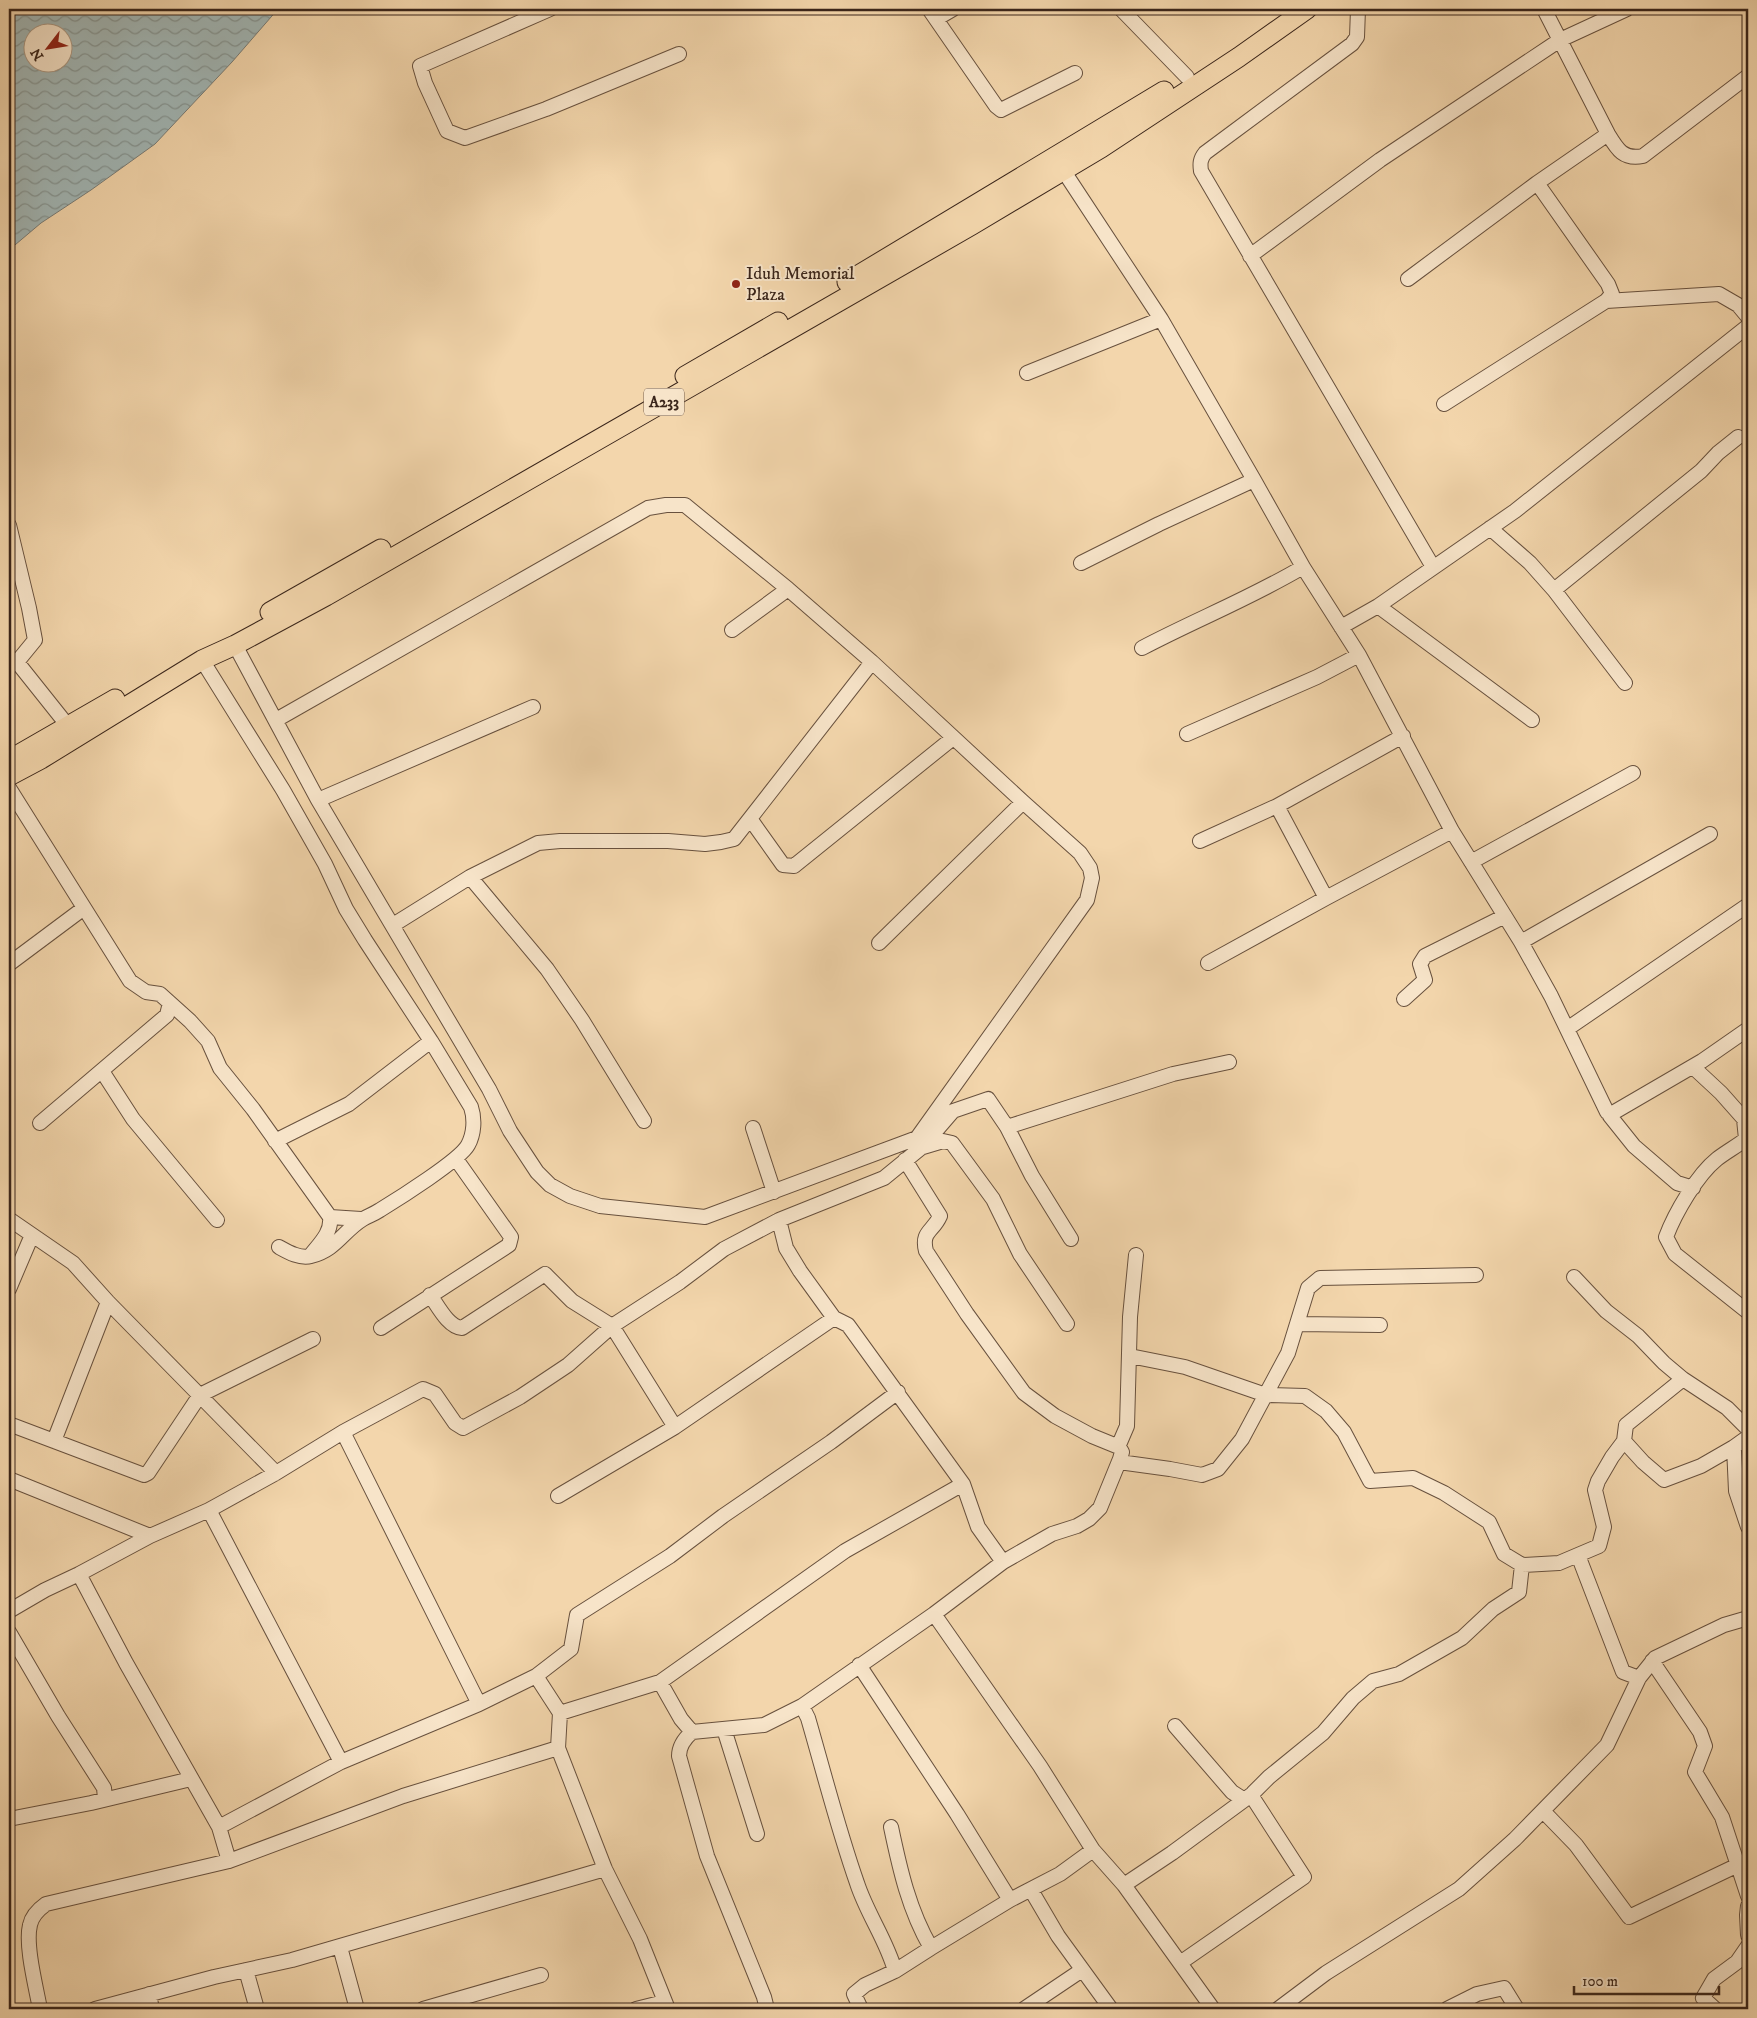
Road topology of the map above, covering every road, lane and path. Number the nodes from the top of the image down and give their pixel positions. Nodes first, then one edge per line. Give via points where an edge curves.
1 (550, 9) edge
2 (953, 9) edge
3 (1121, 9) edge
4 (1285, 9) edge
5 (1307, 9) edge
6 (1358, 9) edge
7 (1544, 9) edge
8 (1627, 9) edge
9 (933, 14) edge
10 (1560, 40) junction
11 (679, 54) dead end
12 (1075, 74) dead end
13 (1748, 76) edge
14 (1187, 77) junction
15 (1608, 134) junction
16 (1062, 170) junction
17 (1537, 183) junction
18 (1250, 256) junction
19 (1408, 279) dead end
20 (1606, 301) junction
21 (1748, 317) edge
22 (1161, 319) junction
23 (1748, 326) edge
24 (753, 344) junction
25 (1027, 373) dead end
26 (1444, 404) dead end
27 (1738, 437) dead end
28 (1254, 480) junction
29 (9, 525) edge
30 (1490, 528) junction
31 (1082, 563) dead end
32 (1303, 567) junction
33 (1433, 568) junction
34 (788, 589) junction
35 (1554, 590) junction
36 (1378, 606) junction
37 (1341, 627) junction
38 (732, 630) dead end
39 (236, 645) junction
40 (1142, 648) dead end
41 (1359, 655) junction
42 (202, 660) junction
43 (872, 662) junction
44 (1625, 683) dead end
45 (532, 707) dead end
46 (276, 720) junction
47 (1532, 720) dead end
48 (68, 726) junction
49 (1187, 734) dead end
50 (1403, 736) junction
51 (953, 738) junction
52 (37, 753) junction
53 (9, 760) edge
54 (1633, 773) dead end
55 (9, 776) edge
56 (9, 788) edge
57 (318, 800) junction
58 (1023, 802) junction
59 (1277, 806) junction
60 (751, 820) junction
61 (1452, 831) junction
62 (1710, 834) dead end
63 (1200, 841) dead end
64 (1471, 862) junction
65 (470, 878) junction
66 (1326, 898) junction
67 (1748, 905) edge
68 (84, 908) junction
69 (1505, 916) junction
70 (393, 924) junction
71 (878, 942) dead end
72 (1521, 942) junction
73 (1208, 963) dead end
74 (9, 964) edge
75 (1404, 999) dead end
76 (170, 1003) junction
77 (1567, 1029) junction
78 (1748, 1029) edge
79 (431, 1041) junction
80 (1229, 1062) dead end
81 (1693, 1067) junction
82 (102, 1071) junction
83 (1611, 1114) junction
84 (644, 1121) dead end
85 (40, 1122) dead end
86 (1007, 1127) junction
87 (753, 1128) dead end
88 (275, 1141) junction
89 (922, 1148) junction
90 (456, 1159) junction
91 (905, 1160) junction
92 (1693, 1188) junction
93 (774, 1192) junction
94 (330, 1217) junction
95 (9, 1219) edge
96 (217, 1220) dead end
97 (361, 1220) junction
98 (779, 1220) junction
99 (32, 1235) junction
100 (1071, 1239) dead end
101 (279, 1247) dead end
102 (1136, 1255) dead end
103 (310, 1257) junction
104 (1476, 1276) dead end
105 (1574, 1277) dead end
106 (9, 1288) edge
107 (430, 1295) junction
108 (108, 1302) junction
109 (1748, 1312) edge
110 (834, 1318) junction
111 (1067, 1324) dead end
112 (1297, 1324) junction
113 (1380, 1325) dead end
114 (612, 1326) junction
115 (381, 1328) dead end
116 (313, 1339) dead end
117 (1130, 1356) junction
118 (1683, 1379) junction
119 (898, 1392) junction
120 (200, 1395) junction
121 (1266, 1395) junction
122 (1738, 1418) junction
123 (9, 1424) edge
124 (675, 1427) junction
125 (1748, 1430) edge
126 (343, 1432) junction
127 (54, 1441) junction
128 (1624, 1441) junction
129 (1740, 1443) edge
130 (1118, 1446) junction
131 (1119, 1462) junction
132 (276, 1473) junction
133 (9, 1479) edge
134 (963, 1484) junction
135 (558, 1496) dead end
136 (209, 1510) junction
137 (1748, 1527) edge
138 (150, 1536) junction
139 (1578, 1555) junction
140 (1004, 1562) junction
141 (1522, 1564) junction
142 (79, 1574) junction
143 (9, 1611) edge
144 (934, 1614) junction
145 (1748, 1618) edge
146 (9, 1632) edge
147 (1652, 1661) junction
148 (859, 1665) junction
149 (536, 1676) junction
150 (1639, 1678) junction
151 (660, 1682) junction
152 (479, 1704) junction
153 (802, 1706) junction
154 (560, 1713) junction
155 (1175, 1726) dead end
156 (724, 1729) junction
157 (692, 1732) junction
158 (558, 1748) junction
159 (341, 1762) junction
160 (191, 1779) junction
161 (1248, 1796) junction
162 (103, 1800) junction
163 (1543, 1810) junction
164 (9, 1819) edge
165 (219, 1827) junction
166 (891, 1828) dead end
167 (757, 1834) dead end
168 (1093, 1850) junction
169 (229, 1862) junction
170 (1738, 1865) junction
171 (605, 1869) junction
172 (1124, 1885) junction
173 (1031, 1890) junction
174 (1748, 1896) edge
175 (1010, 1900) junction
176 (1748, 1906) edge
177 (1748, 1935) edge
178 (1748, 1946) edge
179 (340, 1947) junction
180 (931, 1948) junction
181 (1180, 1963) junction
182 (246, 1970) junction
183 (1082, 1970) junction
184 (895, 1971) junction
185 (541, 1975) dead end
186 (149, 1994) junction
187 (666, 2006) edge
188 (40, 2009) edge
189 (94, 2009) edge
190 (152, 2009) edge
191 (257, 2009) edge
192 (357, 2009) edge
193 (423, 2009) edge
194 (636, 2009) edge
195 (767, 2009) edge
196 (861, 2009) edge
197 (1024, 2009) edge
198 (1111, 2009) edge
199 (1213, 2009) edge
200 (1278, 2009) edge
201 (1447, 2009) edge
202 (1517, 2009) edge
203 (1714, 2009) edge

1 - 11 street via 420,66 447,131 465,138 546,109
2 - 9 street
3 - 14 street
4 - 14 highway, A233
5 - 16 highway, A233 via 1239,57
6 - 18 street via 1356,37 1352,44 1201,158 1201,171
7 - 10 street
8 - 10 street
9 - 12 street via 1001,110
10 - 15 street
10 - 18 street via 1380,160
13 - 15 street via 1643,156 1623,155
14 - 24 highway, A233
15 - 17 street
16 - 22 street
16 - 24 highway, A233
17 - 19 street
17 - 20 street via 1608,284 1612,294
18 - 33 street
20 - 21 street via 1719,294 1738,305
20 - 26 street
22 - 25 street
22 - 28 street
23 - 30 street
24 - 39 highway, A233 via 326,596
24 - 48 highway, A233
27 - 35 street via 1683,486
28 - 31 street
28 - 32 street
29 - 48 street via 35,640 17,662
30 - 33 street
30 - 35 street via 1530,563
32 - 37 street
32 - 40 street via 1273,585
33 - 36 street
34 - 38 street
34 - 43 street
34 - 46 street via 685,506 648,508
35 - 44 street
36 - 37 street
36 - 47 street
37 - 41 street
39 - 42 highway, A233
39 - 46 street
41 - 49 street
41 - 50 street
42 - 52 highway, A233
42 - 79 street via 288,798 364,940
43 - 51 street
43 - 60 street
45 - 57 street
46 - 57 street
48 - 52 highway, A233
50 - 59 street
50 - 61 street
51 - 58 street
51 - 60 street via 794,866 783,865
52 - 53 highway, A233
52 - 55 highway, A233
54 - 64 street
56 - 68 street
57 - 70 street
58 - 71 street
58 - 93 street via 1085,860 1092,878 1087,900 917,1138
59 - 63 street
59 - 66 street
60 - 65 street via 734,839 721,842 538,843
61 - 64 street
61 - 66 street
62 - 72 street
64 - 69 street
65 - 70 street
65 - 84 street via 548,969
66 - 73 street
67 - 77 street
68 - 74 street
68 - 76 street via 130,982 146,992 160,994
69 - 72 street
69 - 75 street via 1424,956 1420,964 1424,980
70 - 93 street via 510,1131 537,1172 550,1185 600,1206 705,1217
72 - 77 street
76 - 82 street via 167,1015
76 - 88 street via 208,1042 220,1068
77 - 83 street via 1607,1112
78 - 81 street
79 - 88 street via 349,1104
79 - 90 street via 474,1116 468,1145
80 - 86 street via 1173,1074
81 - 83 street
81 - 92 street via 1744,1119 1746,1139 1716,1160
82 - 85 street
82 - 96 street via 133,1119
83 - 92 street via 1634,1146 1677,1183
86 - 89 street via 988,1100 982,1101 953,1111
86 - 100 street via 1032,1176
87 - 93 street
88 - 94 street
89 - 91 street
89 - 111 street via 952,1143 993,1200 1020,1254
90 - 97 street
90 - 107 street via 511,1242
91 - 98 street via 884,1178
91 - 130 street via 940,1216 926,1234 926,1251 1024,1393 1073,1426
92 - 109 street via 1674,1215 1666,1237 1675,1254
94 - 97 street
94 - 103 street via 327,1233
95 - 99 street
97 - 103 street via 330,1249
98 - 110 street via 786,1248
98 - 114 street via 724,1249
99 - 106 street
99 - 108 street via 73,1263
101 - 103 street via 291,1254
102 - 117 street
104 - 112 street via 1320,1278 1308,1288
105 - 118 street
107 - 114 street via 448,1320 462,1328 545,1274 572,1301
107 - 115 street
108 - 120 street
108 - 127 street
110 - 119 street via 848,1325
110 - 124 street
112 - 113 street
112 - 121 street via 1288,1353
114 - 124 street
114 - 126 street via 568,1365 520,1397 463,1428 455,1423 435,1394 423,1389
116 - 120 street
117 - 121 street via 1185,1366
117 - 130 street via 1127,1426
118 - 122 street
118 - 128 street via 1626,1425
119 - 134 street
119 - 149 street via 670,1556 577,1615 571,1648
120 - 127 street via 144,1475
120 - 132 street
121 - 131 street via 1242,1439 1218,1469 1202,1475
121 - 141 street via 1305,1396 1326,1411 1344,1432 1370,1481 1413,1478 1444,1493 1489,1522 1504,1554
122 - 125 street
122 - 129 street
123 - 127 street
124 - 135 street
126 - 132 street
126 - 152 street
128 - 129 street via 1664,1480 1701,1466
128 - 139 street via 1595,1490 1604,1527 1599,1546
129 - 137 street via 1736,1490
130 - 131 street via 1122,1452
131 - 140 street via 1100,1508 1089,1519 1052,1534
132 - 136 street
133 - 138 street
134 - 140 street via 978,1527
134 - 151 street via 845,1551
136 - 138 street
136 - 159 street
138 - 142 street
139 - 141 street via 1559,1563
139 - 150 street via 1624,1672
140 - 144 street
141 - 161 street via 1519,1592 1462,1638 1399,1674 1373,1681 1353,1698 1323,1733
142 - 143 street
142 - 160 street
144 - 148 street
144 - 168 street via 1040,1766
145 - 147 street via 1724,1625
146 - 162 street via 104,1788
147 - 150 street
147 - 170 street via 1700,1732 1705,1746 1695,1772 1722,1817
148 - 153 street
148 - 175 street
149 - 152 street
149 - 154 street
150 - 163 street via 1607,1745
151 - 154 street
151 - 157 street
152 - 159 street
153 - 156 street via 764,1724
153 - 184 street via 857,1883
154 - 158 street
155 - 161 street via 1232,1792
156 - 157 street
156 - 167 street
157 - 195 street via 680,1747 679,1756 707,1856
158 - 169 street via 403,1796
158 - 171 street
159 - 165 street
160 - 162 street
160 - 165 street
161 - 172 street
161 - 181 street via 1251,1795 1304,1877
162 - 164 street
163 - 170 street via 1576,1846 1630,1917
163 - 200 street via 1459,1889 1326,1973
165 - 169 street
166 - 180 street via 904,1887
168 - 172 street
168 - 173 street
169 - 188 street via 46,1904 30,1925 29,1943
170 - 174 street
171 - 179 street
171 - 187 street via 640,1939
172 - 181 street
173 - 175 street
173 - 183 street
175 - 180 street
176 - 177 street
178 - 203 street via 1736,1962 1714,1979 1703,1998
179 - 182 street
179 - 192 street
180 - 184 street
181 - 199 street
182 - 186 street
182 - 191 street
183 - 197 street
183 - 198 street
184 - 196 street via 854,1994
185 - 193 street
186 - 189 street
186 - 190 street
187 - 194 street
201 - 202 street via 1477,1994 1504,1988

